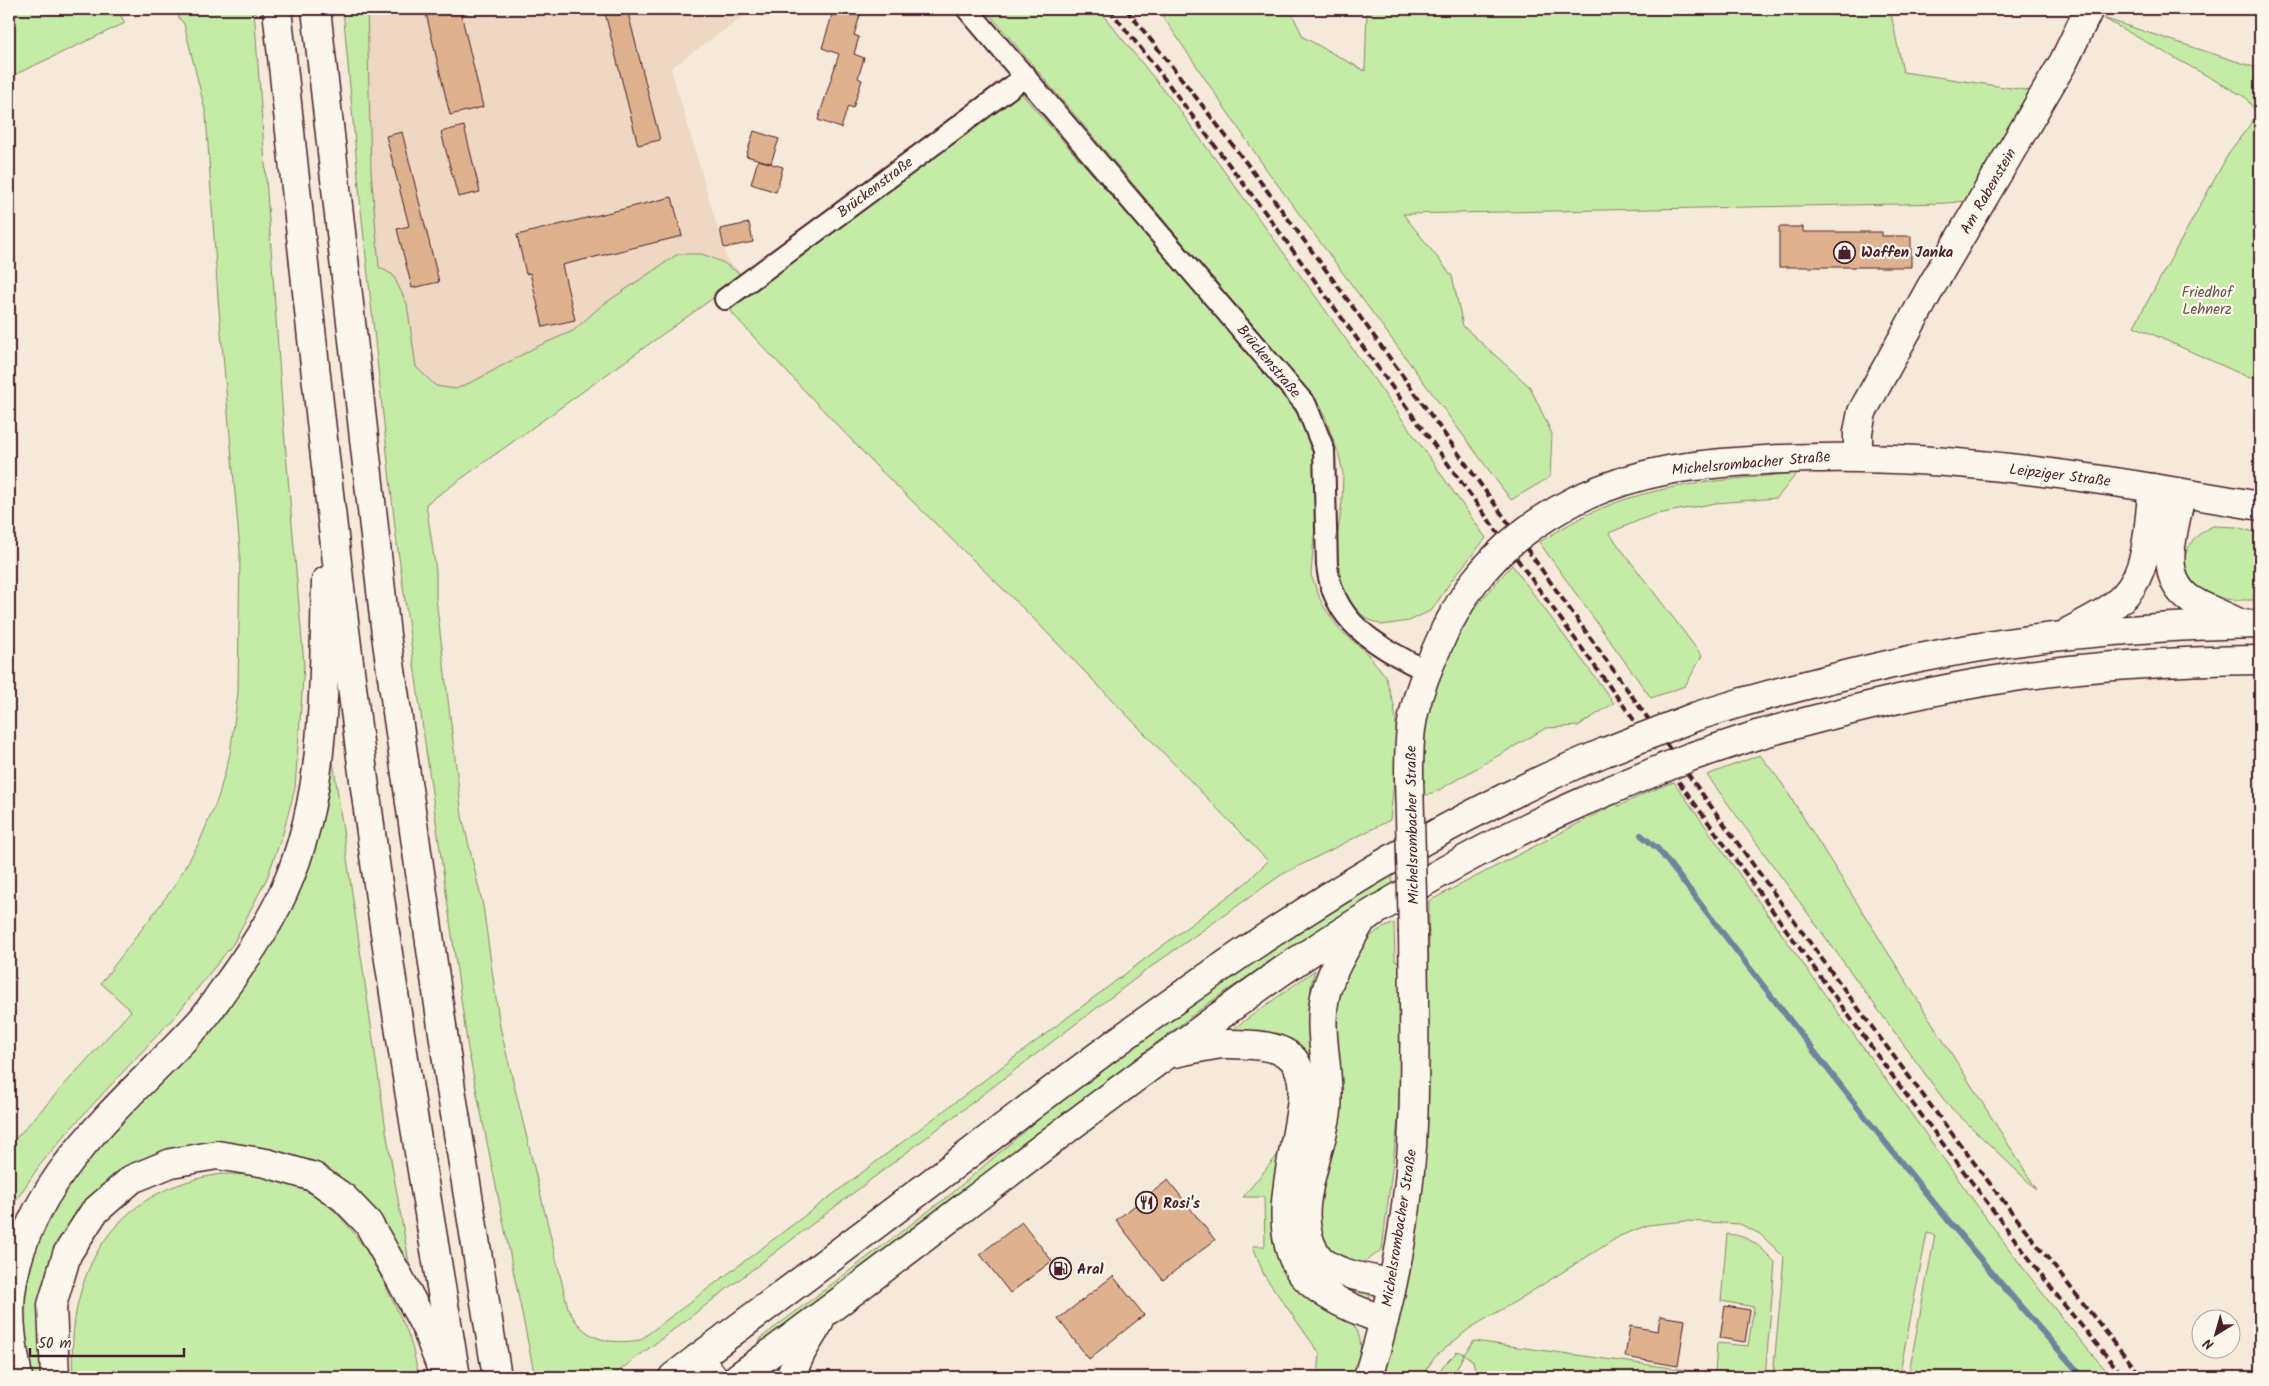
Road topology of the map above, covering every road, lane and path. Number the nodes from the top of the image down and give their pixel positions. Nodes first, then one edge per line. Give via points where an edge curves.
1 (277, 9) edge
2 (316, 9) edge
3 (967, 9) edge
4 (2090, 9) edge
5 (1026, 76) junction
6 (725, 299) dead end
7 (1858, 456) junction
8 (2153, 488) junction
9 (2181, 493) junction
10 (330, 494) junction
11 (2260, 506) edge
12 (2252, 624) edge
13 (2060, 636) junction
14 (2260, 660) edge
15 (1426, 671) junction
16 (1362, 919) junction
17 (1169, 1054) junction
18 (1392, 1283) junction
19 (823, 1315) junction
20 (1384, 1320) junction
21 (705, 1368) edge
22 (18, 1377) edge
23 (55, 1377) edge
24 (445, 1377) edge
25 (456, 1377) edge
26 (497, 1377) edge
27 (673, 1377) edge
28 (738, 1377) edge
29 (790, 1377) edge
30 (1368, 1377) edge

1 - 10 main road
2 - 26 main road via 386,635 451,1089
3 - 5 street, Brückenstraße
4 - 7 main road, Am Rabenstein via 2064,61 1931,287 1862,412
5 - 6 street, Brückenstraße
5 - 15 street, Brückenstraße via 1306,405 1324,450 1329,582 1349,620 1362,634
7 - 8 main road, Leipziger Straße via 1955,462
7 - 15 main road, Michelsrombacher Straße, bridge via 1725,462 1669,469 1633,477 1578,499 1526,529 1492,560 1446,628
8 - 9 main road, Leipziger Straße
8 - 13 main road via 2141,568 2134,583 2125,596 2105,612
9 - 11 main road, Leipziger Straße
9 - 12 main road via 2170,559 2175,583 2191,600
10 - 22 main road via 324,706 315,786 301,846 277,906 202,1020 111,1112 77,1152 43,1201 24,1240 11,1293 10,1338
10 - 25 main road via 366,796
12 - 13 main road via 2157,627
13 - 21 main road, bridge via 1920,658 1697,716 1551,774 1439,832 1341,888 1107,1049
14 - 16 main road, bridge via 2172,661 2008,678 1840,712 1757,735 1690,757 1556,813
15 - 18 main road, Michelsrombacher Straße, bridge via 1411,730 1409,779 1413,933 1412,1147
16 - 17 main road via 1290,965
16 - 18 main road via 1325,995 1322,1016 1328,1083 1327,1112 1304,1213 1307,1237 1317,1256 1333,1268
17 - 19 main road
17 - 20 main road via 1222,1044 1262,1045 1281,1051 1297,1063 1303,1088 1284,1217 1289,1249 1299,1270 1323,1293
18 - 20 main road, Michelsrombacher Straße
19 - 28 main road
19 - 29 main road
20 - 30 main road, Michelsrombacher Straße
21 - 27 main road
23 - 24 main road via 52,1305 67,1254 94,1212 132,1179 171,1163 217,1155 266,1162 314,1177 344,1198 368,1223 399,1277 426,1328

